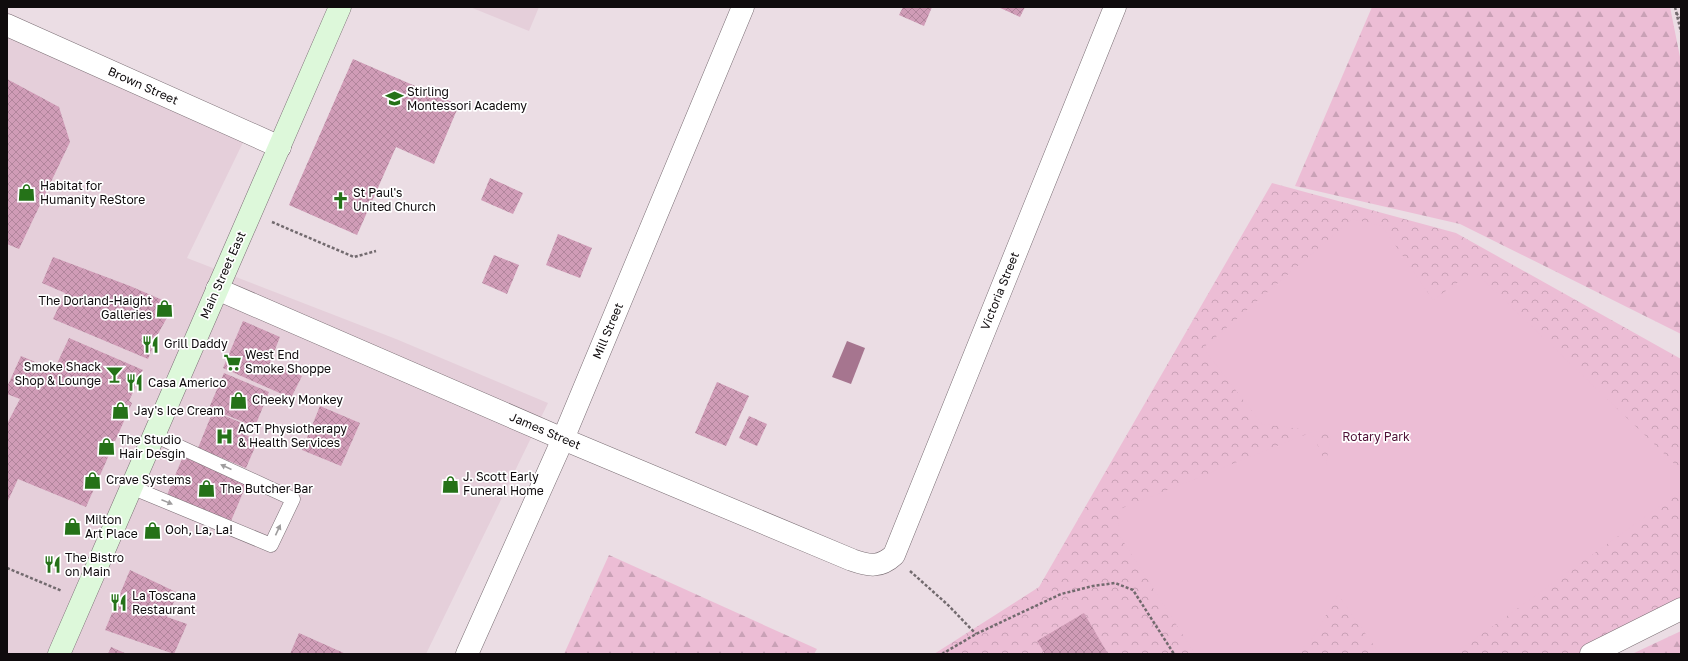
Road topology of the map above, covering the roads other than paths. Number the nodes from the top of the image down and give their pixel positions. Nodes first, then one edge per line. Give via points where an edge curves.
1 (340, 7) edge
2 (743, 7) edge
3 (1115, 7) edge
4 (7, 25) edge
5 (280, 147) junction
6 (217, 289) junction
7 (154, 435) junction
8 (562, 439) junction
9 (131, 487) junction
10 (876, 565) joint
11 (1681, 610) edge
12 (59, 654) edge
13 (467, 654) edge
14 (1591, 654) edge

1 - 5 main road, Main Street East
2 - 8 street, Mill Street
3 - 10 street, Victoria Street via 894,555 886,562
4 - 5 street, Brown Street
5 - 6 main road, Main Street East
6 - 7 main road, Main Street East
6 - 8 street, James Street
7 - 9 main road, Main Street East
9 -> 7 lane via 271,546 293,499
8 - 10 street, James Street via 852,560 865,565
8 - 13 street, Mill Street
9 - 12 main road, Main Street East
11 - 14 street

